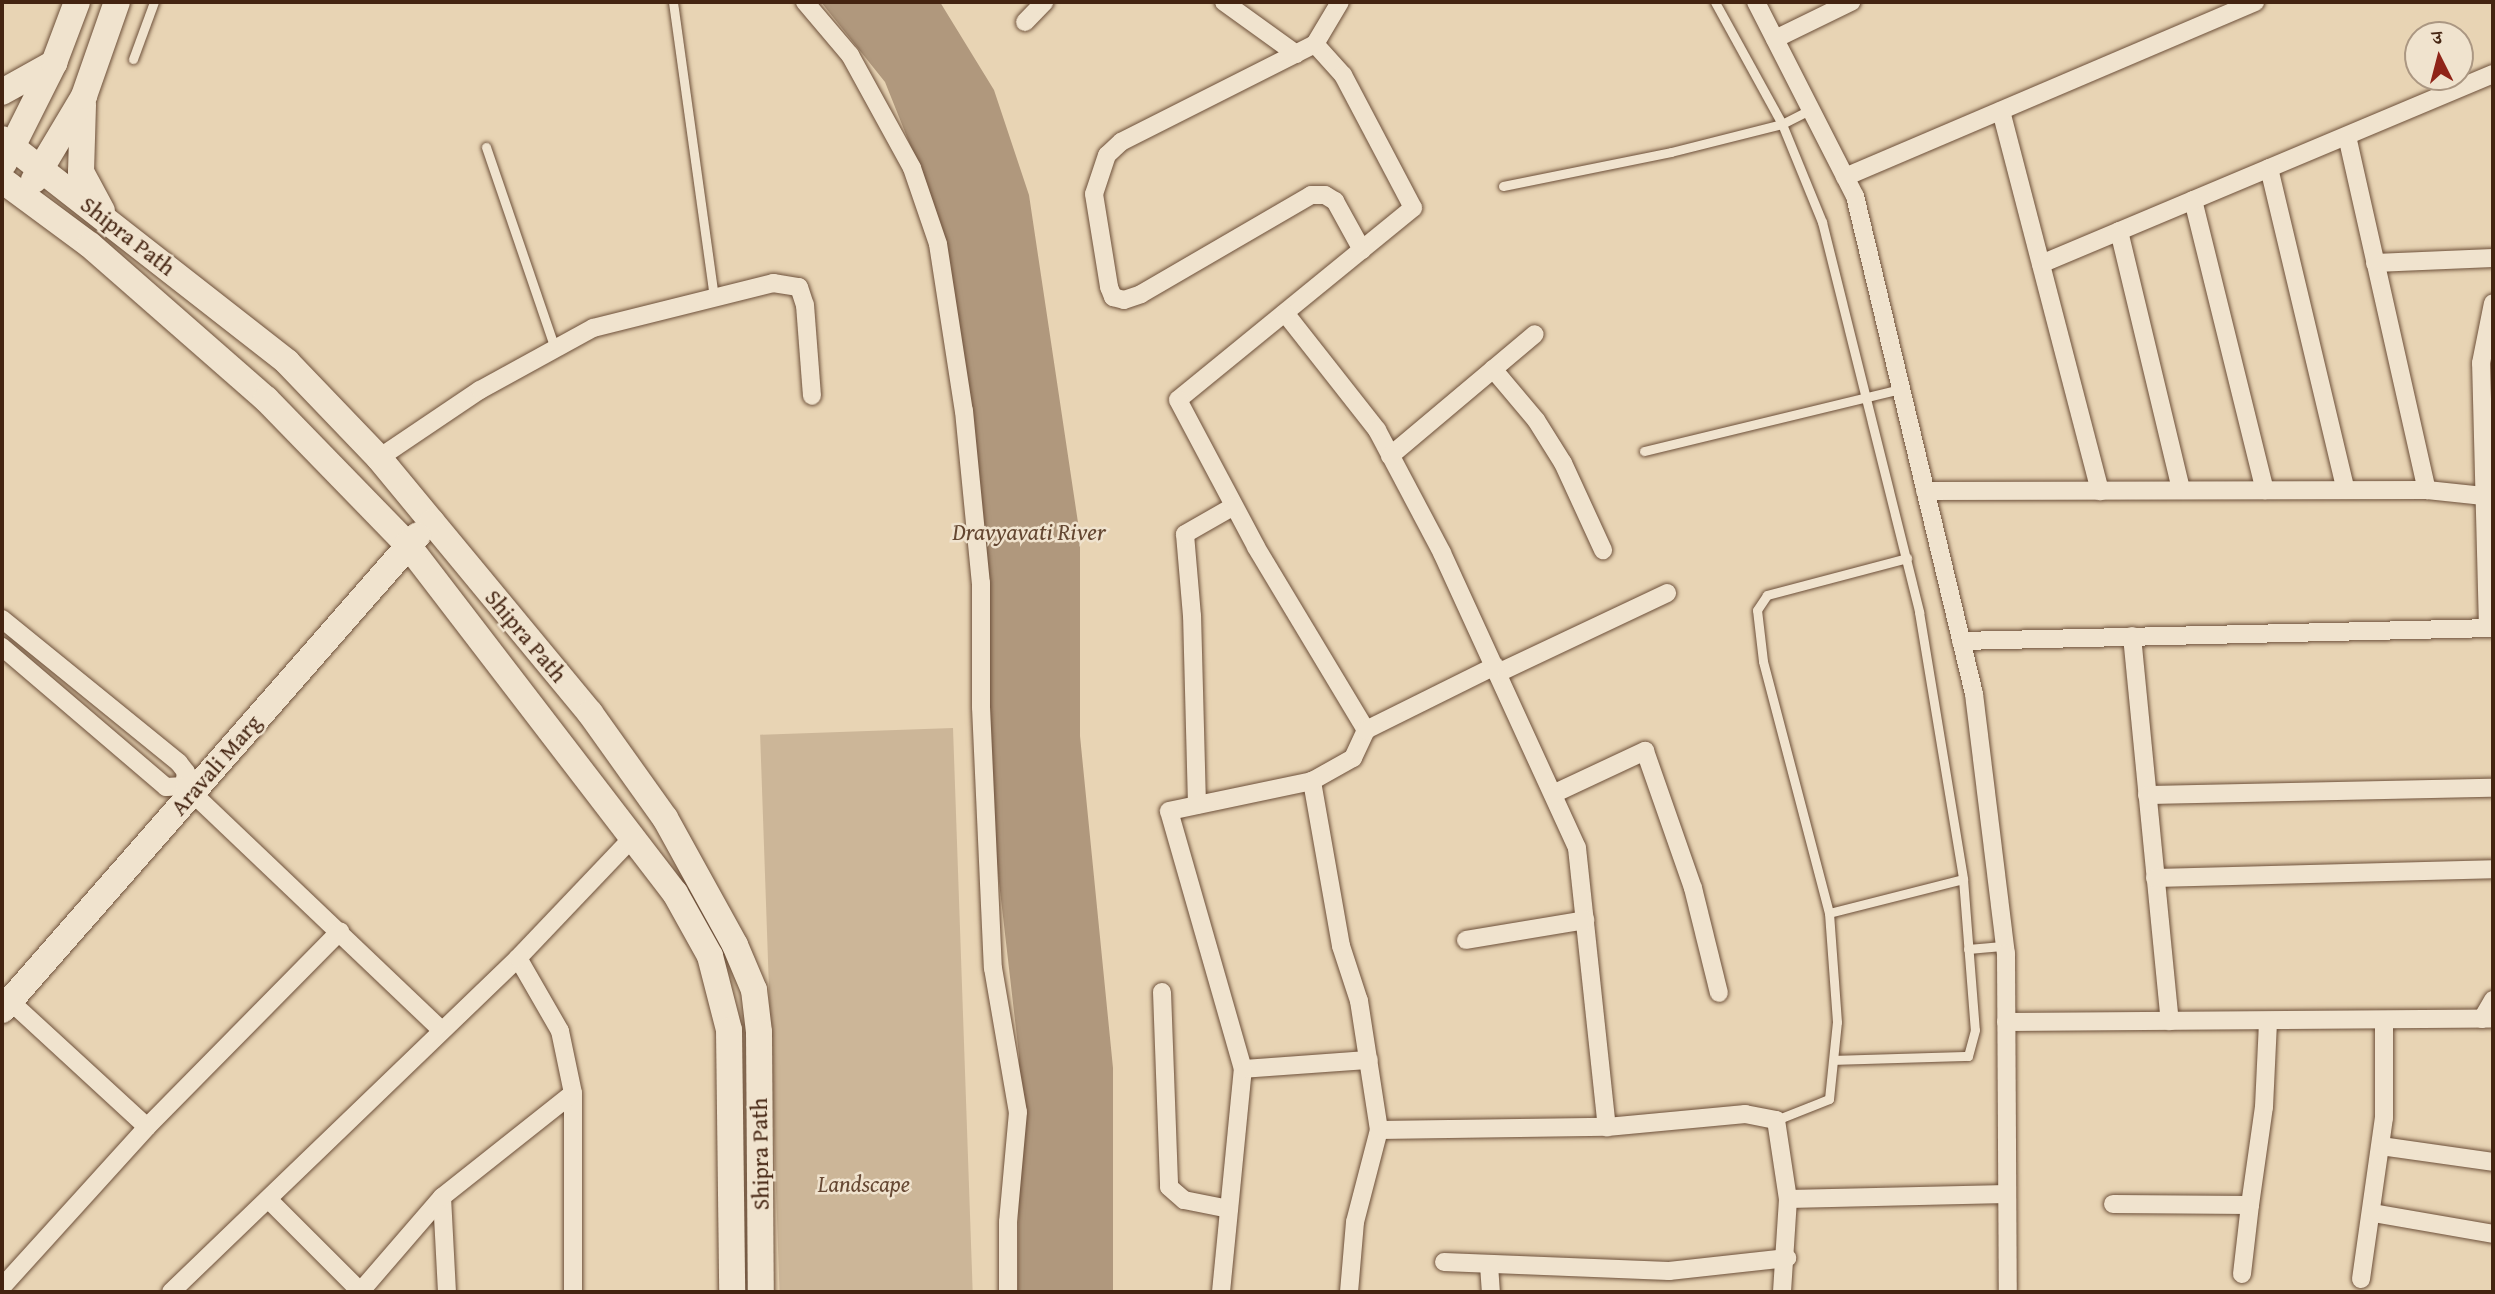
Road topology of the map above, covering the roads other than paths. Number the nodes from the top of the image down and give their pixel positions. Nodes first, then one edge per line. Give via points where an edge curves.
1 (77, 2) edge
2 (117, 2) edge
3 (154, 2) edge
4 (673, 2) edge
5 (804, 2) edge
6 (1044, 2) edge
7 (1224, 2) edge
8 (1340, 2) edge
9 (1715, 2) edge
10 (1756, 2) edge
11 (1851, 2) edge
12 (2255, 2) edge
13 (2233, 6) edge
14 (1025, 22) dead end
15 (1775, 39) junction
16 (1315, 44) junction
17 (1296, 54) junction
18 (133, 59) dead end
19 (54, 63) junction
20 (2493, 75) edge
21 (2, 92) edge
22 (84, 96) junction
23 (1811, 109) junction
24 (2001, 111) junction
25 (1782, 124) junction
26 (2347, 136) junction
27 (486, 147) dead end
28 (6, 151) edge
29 (41, 167) junction
30 (2269, 168) junction
31 (1845, 177) junction
32 (2, 180) edge
33 (1503, 186) dead end
34 (26, 195) junction
35 (2193, 201) junction
36 (108, 222) junction
37 (2119, 231) junction
38 (1362, 250) junction
39 (2493, 258) edge
40 (2375, 263) junction
41 (2041, 264) junction
42 (714, 296) junction
43 (2493, 303) edge
44 (1285, 313) junction
45 (1535, 334) dead end
46 (554, 346) junction
47 (1493, 369) junction
48 (1901, 389) junction
49 (812, 396) dead end
50 (1865, 396) junction
51 (1644, 451) dead end
52 (1390, 456) junction
53 (379, 458) junction
54 (2181, 490) junction
55 (2265, 490) junction
56 (2346, 490) junction
57 (2427, 490) junction
58 (1925, 491) junction
59 (2100, 491) junction
60 (2484, 496) junction
61 (1234, 506) junction
62 (432, 522) junction
63 (407, 544) junction
64 (1604, 550) dead end
65 (1907, 558) junction
66 (1667, 593) dead end
67 (2, 619) edge
68 (2490, 628) edge
69 (2132, 636) junction
70 (1961, 641) junction
71 (2, 647) edge
72 (1497, 669) junction
73 (1366, 730) junction
74 (1312, 781) junction
75 (2493, 788) edge
76 (188, 789) junction
77 (1553, 794) junction
78 (2147, 795) junction
79 (1197, 805) junction
80 (634, 836) junction
81 (2493, 869) edge
82 (2155, 878) junction
83 (1963, 879) junction
84 (1829, 913) junction
85 (1585, 920) junction
86 (340, 931) junction
87 (1466, 940) dead end
88 (2005, 946) junction
89 (1968, 949) junction
90 (518, 958) junction
91 (1162, 992) dead end
92 (1719, 993) dead end
93 (2493, 1000) edge
94 (6, 1006) edge
95 (2488, 1019) edge
96 (2384, 1020) junction
97 (2170, 1021) junction
98 (2268, 1021) junction
99 (2006, 1022) junction
100 (441, 1030) junction
101 (1369, 1060) junction
102 (1835, 1060) junction
103 (1243, 1069) junction
104 (573, 1093) junction
105 (1776, 1120) junction
106 (147, 1126) junction
107 (1607, 1127) junction
108 (1379, 1129) junction
109 (2381, 1146) junction
110 (2493, 1161) edge
111 (2007, 1195) junction
112 (442, 1197) junction
113 (1788, 1199) junction
114 (269, 1200) junction
115 (2113, 1204) dead end
116 (2250, 1205) junction
117 (1229, 1209) junction
118 (2373, 1213) junction
119 (2493, 1234) edge
120 (1787, 1258) junction
121 (1444, 1262) dead end
122 (1489, 1265) junction
123 (2242, 1274) dead end
124 (2361, 1279) dead end
125 (2, 1287) edge
126 (2008, 1290) dead end
127 (171, 1292) edge
128 (360, 1292) edge
129 (447, 1292) edge
130 (573, 1292) edge
131 (732, 1292) edge
132 (761, 1292) edge
133 (1008, 1292) edge
134 (1221, 1292) edge
135 (1349, 1292) edge
136 (1491, 1292) edge
137 (1782, 1292) edge

1 - 19 street
2 - 22 street
3 - 18 lane
4 - 42 lane
5 - 133 street via 850,55 912,168 942,270 964,411 981,583 981,707 993,968 1018,1112 1008,1222
6 - 14 street
7 - 17 street
8 - 16 street
9 - 25 lane
10 - 15 street
11 - 15 street
12 - 13 street
13 - 24 street
15 - 23 street
16 - 17 street
16 - 38 street via 1343,75 1413,208
17 - 38 street via 1121,142 1107,155 1094,194 1109,286 1113,297 1124,300 1141,294 1311,195 1335,201
19 - 21 street
19 - 28 street
20 - 26 street
22 - 29 street
22 - 36 street via 81,172
23 - 25 lane
23 - 31 street
24 - 31 street
24 - 41 street
25 - 33 lane via 1610,166
25 - 50 lane via 1822,222
26 - 30 street
26 - 40 street
27 - 46 lane
28 - 29 street, Shipra Path
29 - 34 street
29 - 36 street, Shipra Path
30 - 35 street
30 - 56 street
31 - 48 street via 1855,197
32 - 34 street, Shipra Path
34 - 63 street, Shipra Path via 265,399
35 - 37 street
35 - 55 street
36 - 53 street, Shipra Path via 287,362
37 - 41 street
37 - 54 street
38 - 44 street
39 - 40 street
40 - 57 street
41 - 59 street
42 - 46 street via 593,328
42 - 49 street via 773,284 799,287 806,305
43 - 60 street via 2481,363
44 - 52 street via 1377,430
44 - 61 street via 1178,400
45 - 47 street
46 - 53 street
47 - 52 street
47 - 64 street via 1536,419 1563,463
48 - 50 lane
48 - 58 street
50 - 51 lane
50 - 65 lane
52 - 72 street
53 - 62 street, Shipra Path
54 - 55 street
54 - 59 street
55 - 56 street
56 - 57 street
57 - 60 street
58 - 59 street
58 - 70 street
60 - 68 street
61 - 73 street
61 - 79 street via 1185,534
62 - 63 street, Aravali Marg
62 - 132 street, Shipra Path via 590,713 643,786 735,945 754,990 759,1032
63 - 76 street, Aravali Marg
63 - 80 street, Shipra Path
65 - 83 lane
65 - 84 lane via 1767,595 1756,610 1763,661
66 - 72 street
67 - 76 street via 179,764 186,772
68 - 69 street
69 - 70 street
69 - 78 street
70 - 88 street via 1974,694
71 - 76 street via 166,788
72 - 73 street
72 - 77 street
73 - 74 street via 1353,758
74 - 79 street
74 - 101 street via 1341,946 1359,1001
75 - 78 street
76 - 86 street
76 - 94 street, Aravali Marg
77 - 85 street via 1577,848
77 - 92 street via 1645,751 1693,888
78 - 82 street
79 - 103 street via 1169,811
80 - 90 street
80 - 131 street, Shipra Path via 675,893 710,957 724,996 729,1030
81 - 82 street
82 - 97 street
83 - 84 lane
83 - 89 lane
84 - 102 lane via 1837,1022
85 - 87 street
85 - 107 street
86 - 100 street
86 - 106 street
88 - 89 lane
88 - 99 street
89 - 102 lane via 1975,1030 1968,1056
90 - 100 street
90 - 104 street via 560,1031
91 - 117 street via 1169,1187 1184,1200
93 - 95 street
94 - 106 street
95 - 96 street
96 - 98 street
96 - 109 street
97 - 98 street
97 - 99 street
98 - 116 street via 2264,1107
99 - 111 street
100 - 114 street
101 - 103 street
101 - 108 street
102 - 105 lane via 1829,1100
103 - 117 street
104 - 112 street
104 - 130 street
105 - 107 street via 1745,1114
105 - 113 street
106 - 125 street
107 - 108 street
108 - 135 street via 1355,1222
109 - 110 street
109 - 118 street
111 - 113 street
111 - 126 street
112 - 128 street
112 - 129 street
113 - 120 street
114 - 127 street
114 - 128 street
115 - 116 street
116 - 123 street
117 - 134 street
118 - 119 street
118 - 124 street
120 - 122 street via 1669,1271
120 - 137 street
121 - 122 street
122 - 136 street

